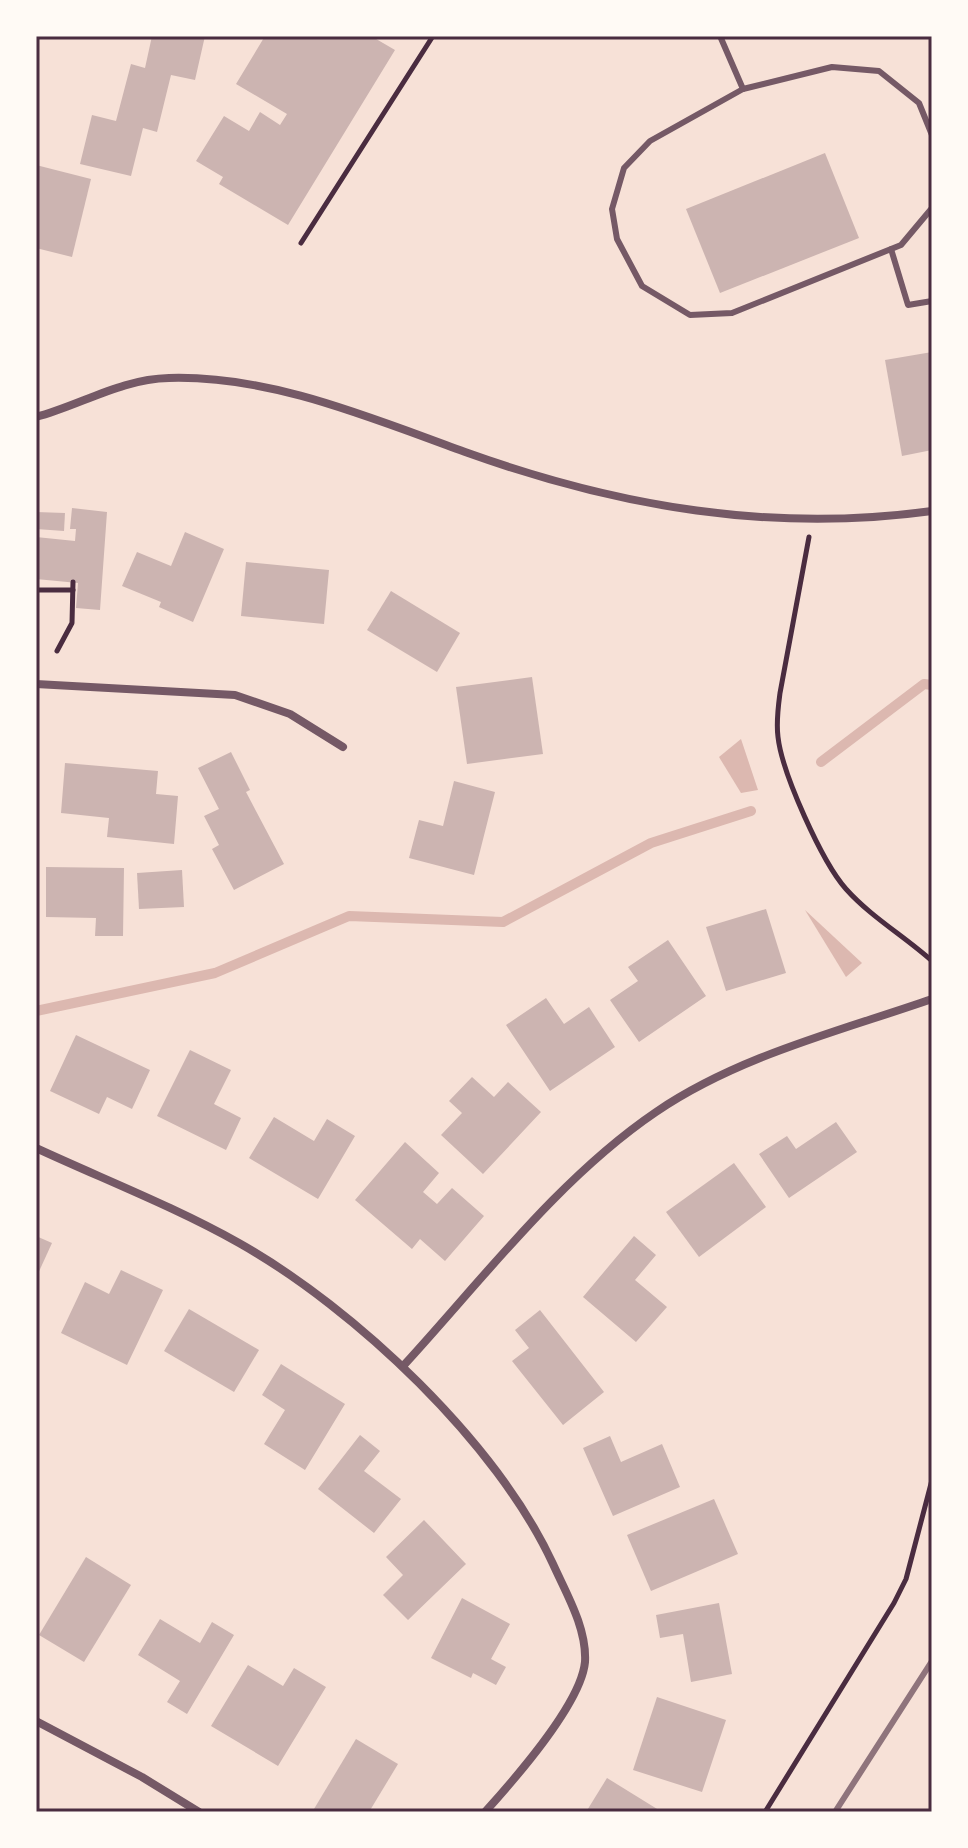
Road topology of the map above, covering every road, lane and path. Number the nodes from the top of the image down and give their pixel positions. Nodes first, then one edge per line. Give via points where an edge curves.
1 (433, 36) edge
2 (720, 36) edge
3 (743, 89) junction
4 (932, 135) edge
5 (932, 208) edge
6 (301, 243) dead end
7 (891, 249) junction
8 (932, 301) edge
9 (36, 417) edge
10 (932, 511) edge
11 (812, 521) junction
12 (73, 582) dead end
13 (36, 590) edge
14 (73, 590) junction
15 (57, 651) dead end
16 (36, 684) edge
17 (343, 747) dead end
18 (932, 961) edge
19 (932, 999) edge
20 (36, 1148) edge
21 (404, 1365) junction
22 (932, 1480) edge
23 (36, 1721) edge
24 (199, 1812) edge
25 (485, 1812) edge
26 (765, 1812) edge

1 - 6 path
2 - 3 lane
3 - 4 lane via 832,67 879,71 919,103
3 - 7 lane via 650,141 624,168 613,219 617,239 642,286 690,315 732,313
5 - 7 lane via 901,245
7 - 8 lane via 908,305
9 - 11 street via 130,383 207,379 344,409 591,492 712,515
10 - 11 street
11 - 18 path via 780,693 777,728 783,757 817,840 844,887
12 - 14 path
13 - 14 path
14 - 15 path via 72,623
16 - 17 street via 235,695 290,714
19 - 21 street via 750,1064 657,1111 578,1176
20 - 21 street via 238,1242
21 - 25 street via 536,1528 577,1615 585,1661 579,1680 527,1763
22 - 26 path via 906,1579 894,1603
23 - 24 street

